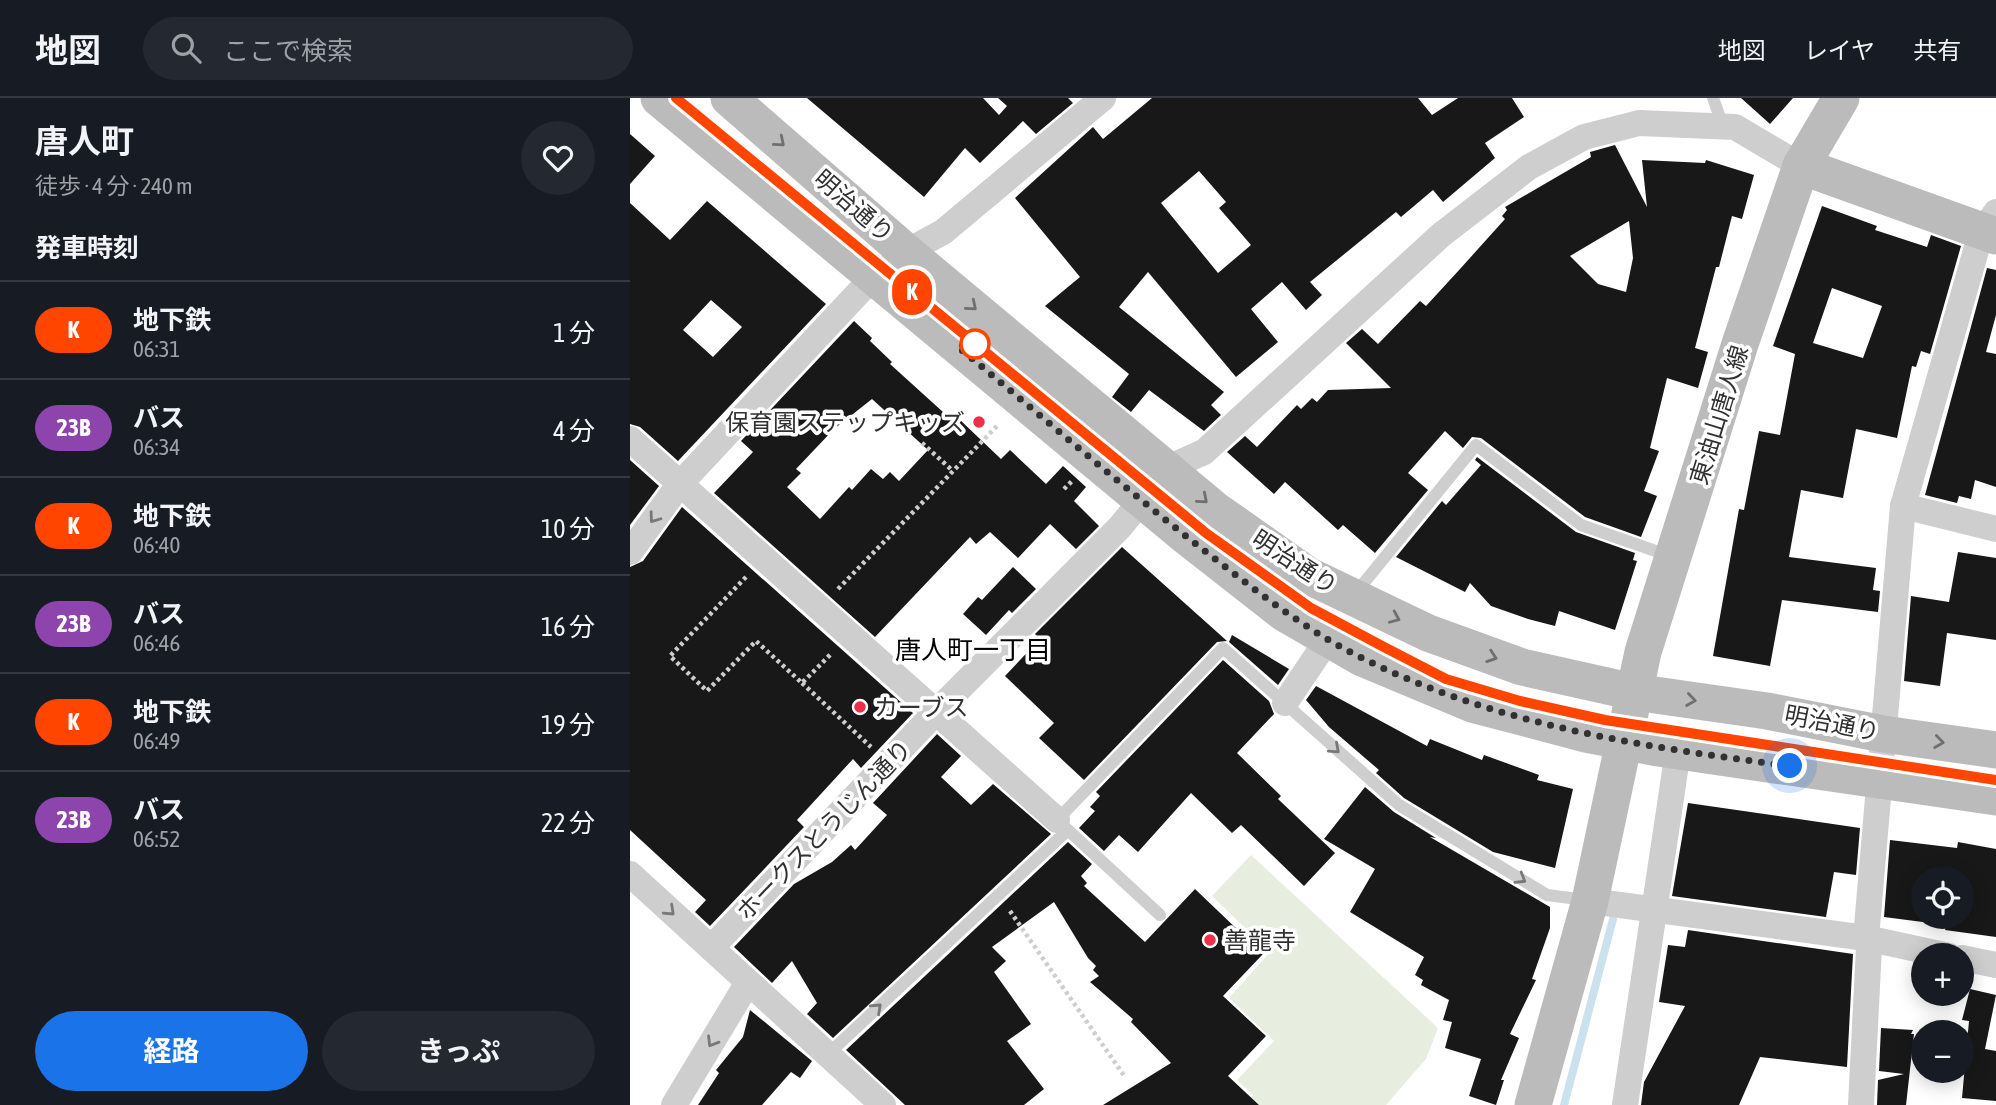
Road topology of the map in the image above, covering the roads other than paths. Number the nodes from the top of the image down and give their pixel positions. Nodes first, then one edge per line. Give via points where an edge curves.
1 (659, 98) edge
2 (1103, 98) edge
3 (1713, 98) edge
4 (1841, 98) edge
5 (747, 104) edge
6 (1723, 126) junction
7 (1801, 166) junction
8 (1991, 227) edge
9 (906, 252) junction
10 (875, 278) junction
11 (630, 439) edge
12 (1168, 468) junction
13 (679, 485) junction
14 (1142, 500) junction
15 (1903, 506) junction
16 (1996, 529) edge
17 (630, 552) edge
18 (1674, 558) junction
19 (1352, 598) junction
20 (1328, 639) junction
21 (1634, 692) junction
22 (1284, 703) junction
23 (937, 711) junction
24 (1883, 734) junction
25 (1623, 741) junction
26 (1996, 750) edge
27 (1678, 751) junction
28 (1878, 778) junction
29 (1996, 797) edge
30 (1062, 825) junction
31 (630, 874) edge
32 (1590, 901) junction
33 (1656, 911) junction
34 (1160, 915) dead end
35 (1866, 938) junction
36 (711, 948) junction
37 (1911, 948) edge
38 (1974, 960) edge
39 (1996, 965) edge
40 (747, 984) junction
41 (827, 1055) junction
42 (674, 1105) edge
43 (883, 1105) edge
44 (1533, 1105) edge
45 (1625, 1105) edge
46 (1861, 1105) edge

1 - 10 street, 明治通り
2 - 9 street via 943,232
3 - 6 lane
4 - 7 street, 東油山唐人線
5 -> 9 street, 明治通り
6 - 7 street via 1735,127
6 - 12 street via 1639,123 1584,137 1530,167 1441,235 1204,452
7 - 8 street
7 - 18 street, 東油山唐人線
8 - 15 street
9 - 10 street
9 -> 12 street, 明治通り
10 - 13 street
10 - 14 street, 明治通り
11 - 13 street
12 - 14 street, ホークスとうじん通り
12 -> 19 street, 明治通り via 1214,509 1298,569
13 -> 17 street
13 - 23 street
14 - 20 street, 明治通り via 1284,613
14 - 23 street, ホークスとうじん通り
15 - 16 street
15 - 24 street
18 - 19 lane via 1581,525 1476,445
18 - 21 street, 東油山唐人線
19 -> 21 street, 明治通り via 1456,644 1522,667
20 - 22 street
20 - 25 street, 明治通り via 1472,704
21 -> 24 street, 明治通り via 1767,710
21 - 25 street, 東油山唐人線
22 - 30 lane via 1223,648
22 -> 32 lane via 1399,805 1547,895
23 - 30 street
23 - 36 street, ホークスとうじん通り
24 -> 26 street, 明治通り
24 - 28 street
25 - 27 street, 明治通り
25 - 32 street, 東油山唐人線
27 - 28 street, 明治通り
27 - 33 street
28 - 29 street, 明治通り
28 - 35 street
30 - 34 lane
41 -> 30 lane via 1031,865
31 -> 36 street
32 - 33 street
32 - 44 street, 東油山唐人線
33 - 35 street
33 - 45 street
35 - 37 street
35 - 46 street
36 - 40 street
38 - 39 street
40 - 41 street
40 -> 42 street
41 - 43 street

